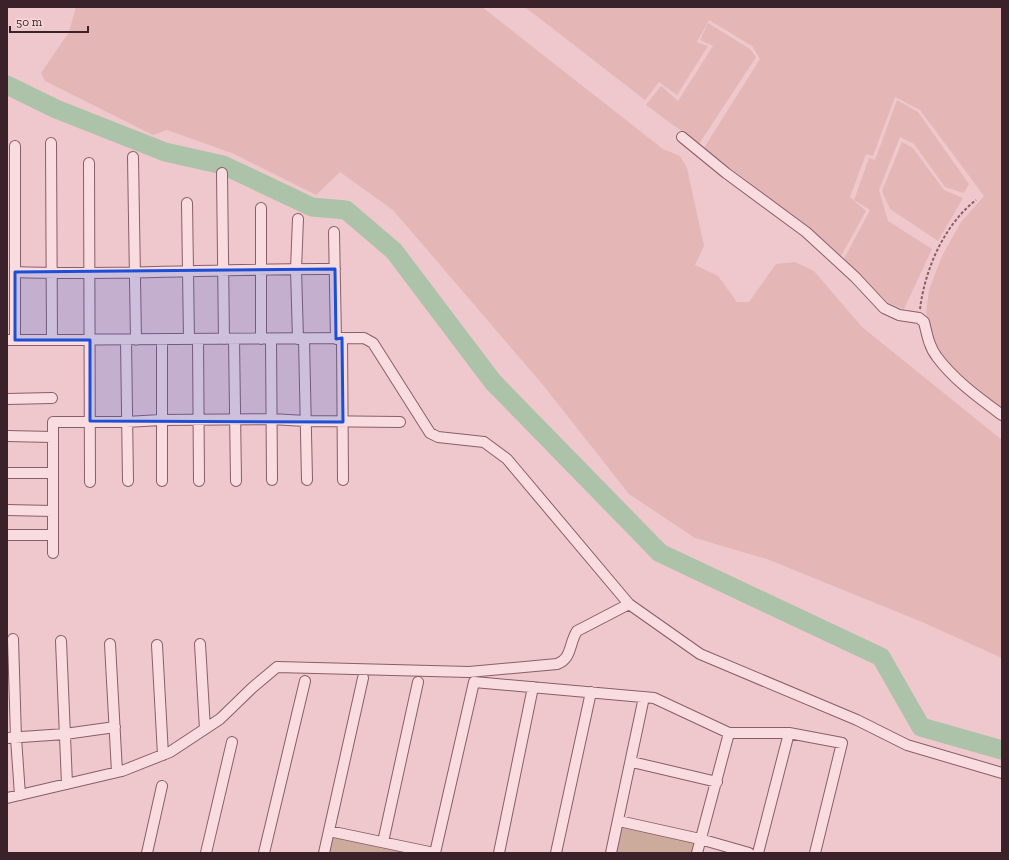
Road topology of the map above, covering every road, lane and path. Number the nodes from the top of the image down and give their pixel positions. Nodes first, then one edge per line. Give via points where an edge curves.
1 (682, 137) dead end
2 (51, 143) dead end
3 (15, 146) dead end
4 (133, 157) dead end
5 (89, 163) dead end
6 (222, 173) dead end
7 (976, 200) dead end
8 (187, 203) dead end
9 (261, 208) dead end
10 (298, 219) dead end
11 (334, 232) dead end
12 (261, 268) junction
13 (223, 269) junction
14 (296, 269) junction
15 (335, 269) junction
16 (188, 270) junction
17 (15, 272) junction
18 (134, 272) junction
19 (51, 273) junction
20 (90, 273) junction
21 (919, 318) junction
22 (339, 338) junction
23 (194, 339) junction
24 (229, 339) junction
25 (266, 339) junction
26 (301, 339) junction
27 (11, 340) edge
28 (52, 340) junction
29 (90, 340) junction
30 (131, 340) junction
31 (162, 340) junction
32 (52, 398) dead end
33 (7, 399) edge
34 (1002, 415) edge
35 (235, 419) junction
36 (272, 419) junction
37 (161, 420) junction
38 (198, 420) junction
39 (90, 421) junction
40 (305, 421) junction
41 (126, 422) junction
42 (343, 422) junction
43 (400, 422) dead end
44 (7, 436) edge
45 (53, 437) junction
46 (7, 473) edge
47 (53, 473) junction
48 (272, 480) dead end
49 (307, 480) dead end
50 (343, 480) dead end
51 (162, 481) dead end
52 (199, 481) dead end
53 (236, 481) dead end
54 (90, 482) dead end
55 (128, 482) dead end
56 (7, 510) edge
57 (53, 511) junction
58 (7, 535) edge
59 (53, 535) junction
60 (53, 553) dead end
61 (629, 604) junction
62 (13, 639) dead end
63 (61, 641) dead end
64 (110, 644) dead end
65 (200, 644) dead end
66 (157, 645) dead end
67 (363, 678) dead end
68 (305, 681) dead end
69 (418, 682) dead end
70 (534, 687) junction
71 (591, 692) junction
72 (644, 697) junction
73 (115, 727) junction
74 (205, 729) junction
75 (729, 733) junction
76 (788, 733) junction
77 (65, 734) junction
78 (12, 738) edge
79 (232, 742) dead end
80 (163, 755) junction
81 (632, 762) junction
82 (117, 772) junction
83 (1002, 773) edge
84 (717, 782) junction
85 (67, 784) junction
86 (162, 786) dead end
87 (20, 795) junction
88 (7, 798) edge
89 (619, 820) junction
90 (329, 831) junction
91 (700, 840) junction
92 (383, 842) junction
93 (147, 853) edge
94 (206, 853) edge
95 (264, 853) edge
96 (324, 853) edge
97 (435, 853) edge
98 (499, 853) edge
99 (556, 853) edge
100 (611, 853) edge
101 (697, 853) edge
102 (749, 853) edge
103 (758, 853) edge
104 (815, 853) edge

1 - 21 street via 806,232 884,308 899,315
2 - 19 street
3 - 17 street
4 - 18 street
5 - 20 street
6 - 13 street
7 - 21 path via 963,211 934,254 922,294
8 - 16 street
9 - 12 street
10 - 14 street
11 - 15 street
12 - 13 street
12 - 14 street
12 - 25 street
13 - 16 street
13 - 24 street
14 - 15 street
14 - 26 street
15 - 22 street
16 - 18 street
16 - 23 street
17 - 19 street
17 - 27 street
18 - 20 street
18 - 30 street
19 - 20 street
19 - 28 street
20 - 29 street
21 - 34 street via 924,322 936,356 960,382
22 - 26 street
22 - 42 street
22 - 61 street via 364,338 373,343 430,432 438,437 484,442 507,459
23 - 24 street
23 - 31 street
23 - 38 street
24 - 25 street
24 - 35 street
25 - 26 street
25 - 36 street
26 - 40 street
27 - 28 street
28 - 29 street
29 - 30 street
29 - 39 street
30 - 31 street
30 - 41 street
31 - 37 street
32 - 33 street
35 - 36 street
35 - 38 street
35 - 53 street
36 - 40 street
36 - 48 street
37 - 38 street
37 - 41 street
37 - 51 street
38 - 52 street
39 - 41 street
39 - 45 street via 53,422
39 - 54 street
40 - 42 street
40 - 49 street
41 - 55 street
42 - 43 street
42 - 50 street
44 - 45 street
45 - 47 street
46 - 47 street
47 - 57 street
56 - 57 street
57 - 59 street
58 - 59 street
59 - 60 street
61 - 74 street via 577,631 572,638 568,656 557,664 474,672 277,667 220,719
61 - 83 street via 700,654 857,720 907,745
62 - 78 street
63 - 77 street
64 - 73 street
65 - 74 street
66 - 80 street
67 - 90 street
68 - 95 street
69 - 92 street
70 - 71 street
70 - 97 street via 474,682
70 - 98 street
71 - 72 street
71 - 99 street
72 - 75 street via 654,698
72 - 81 street
73 - 77 street
73 - 82 street
74 - 80 street
75 - 76 street
75 - 84 street
76 - 103 street
76 - 104 street via 842,743
77 - 78 street
77 - 85 street
78 - 87 street
79 - 94 street
80 - 82 street
81 - 84 street
81 - 89 street
82 - 85 street
84 - 91 street
85 - 87 street
86 - 93 street
87 - 88 street
89 - 91 street
89 - 100 street
90 - 92 street
90 - 96 street
91 - 101 street
91 - 102 street
92 - 97 street

